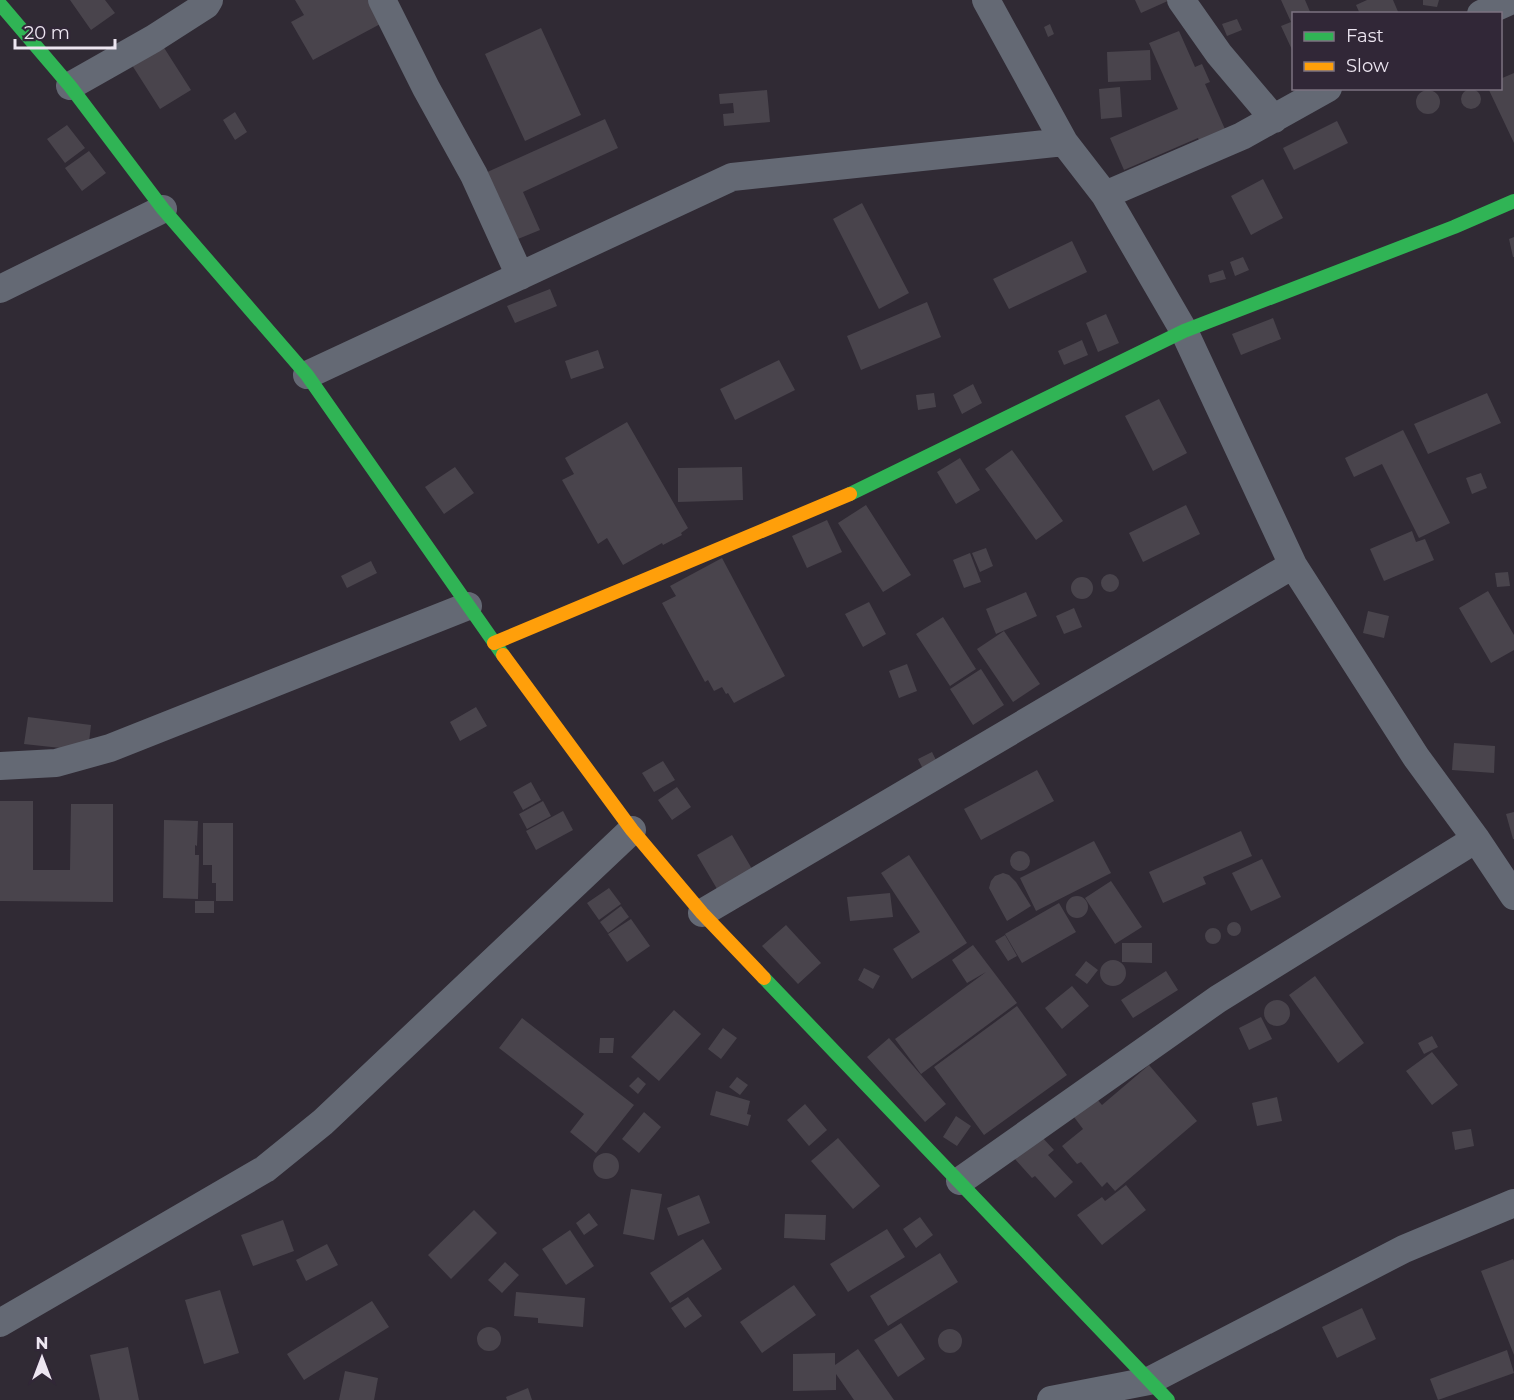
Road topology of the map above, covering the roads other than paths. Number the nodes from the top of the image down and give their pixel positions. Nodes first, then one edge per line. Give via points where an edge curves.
1 (209, 0) edge
2 (382, 0) edge
3 (986, 0) edge
4 (1182, 0) edge
5 (1512, 0) edge
6 (0, 4) edge
7 (1485, 12) edge
8 (70, 86) junction
9 (1324, 90) edge
10 (1274, 118) junction
11 (1064, 142) junction
12 (1105, 195) junction
13 (1514, 201) edge
14 (163, 209) junction
15 (520, 276) junction
16 (0, 289) edge
17 (1184, 331) junction
18 (307, 375) junction
19 (1293, 565) junction
20 (468, 606) junction
21 (494, 643) junction
22 (0, 766) edge
23 (632, 830) junction
24 (1476, 839) junction
25 (1514, 896) edge
26 (702, 913) junction
27 (960, 1180) junction
28 (1514, 1203) edge
29 (0, 1323) edge
30 (1159, 1390) edge
31 (1051, 1400) edge

1 - 8 street via 153,39
2 - 15 street via 474,175
3 - 11 street
4 - 10 street via 1219,54
5 - 7 street
6 - 8 street
8 - 14 street
9 - 10 street
10 - 12 street via 1242,136
11 - 12 street
11 - 15 street via 732,177
12 - 17 street
13 - 17 street
14 - 16 street
14 - 18 street
15 - 18 street
17 - 19 street
17 - 21 street via 830,504
18 - 20 street
19 - 24 street via 1416,757
19 - 26 street
20 - 21 street
20 - 22 street via 110,748 56,763
21 - 23 street
23 - 26 street
23 - 29 street via 323,1122 265,1169
24 - 25 street
24 - 27 street via 1218,999
26 - 27 street
27 - 30 street
28 - 30 street via 1404,1249
30 - 31 street

